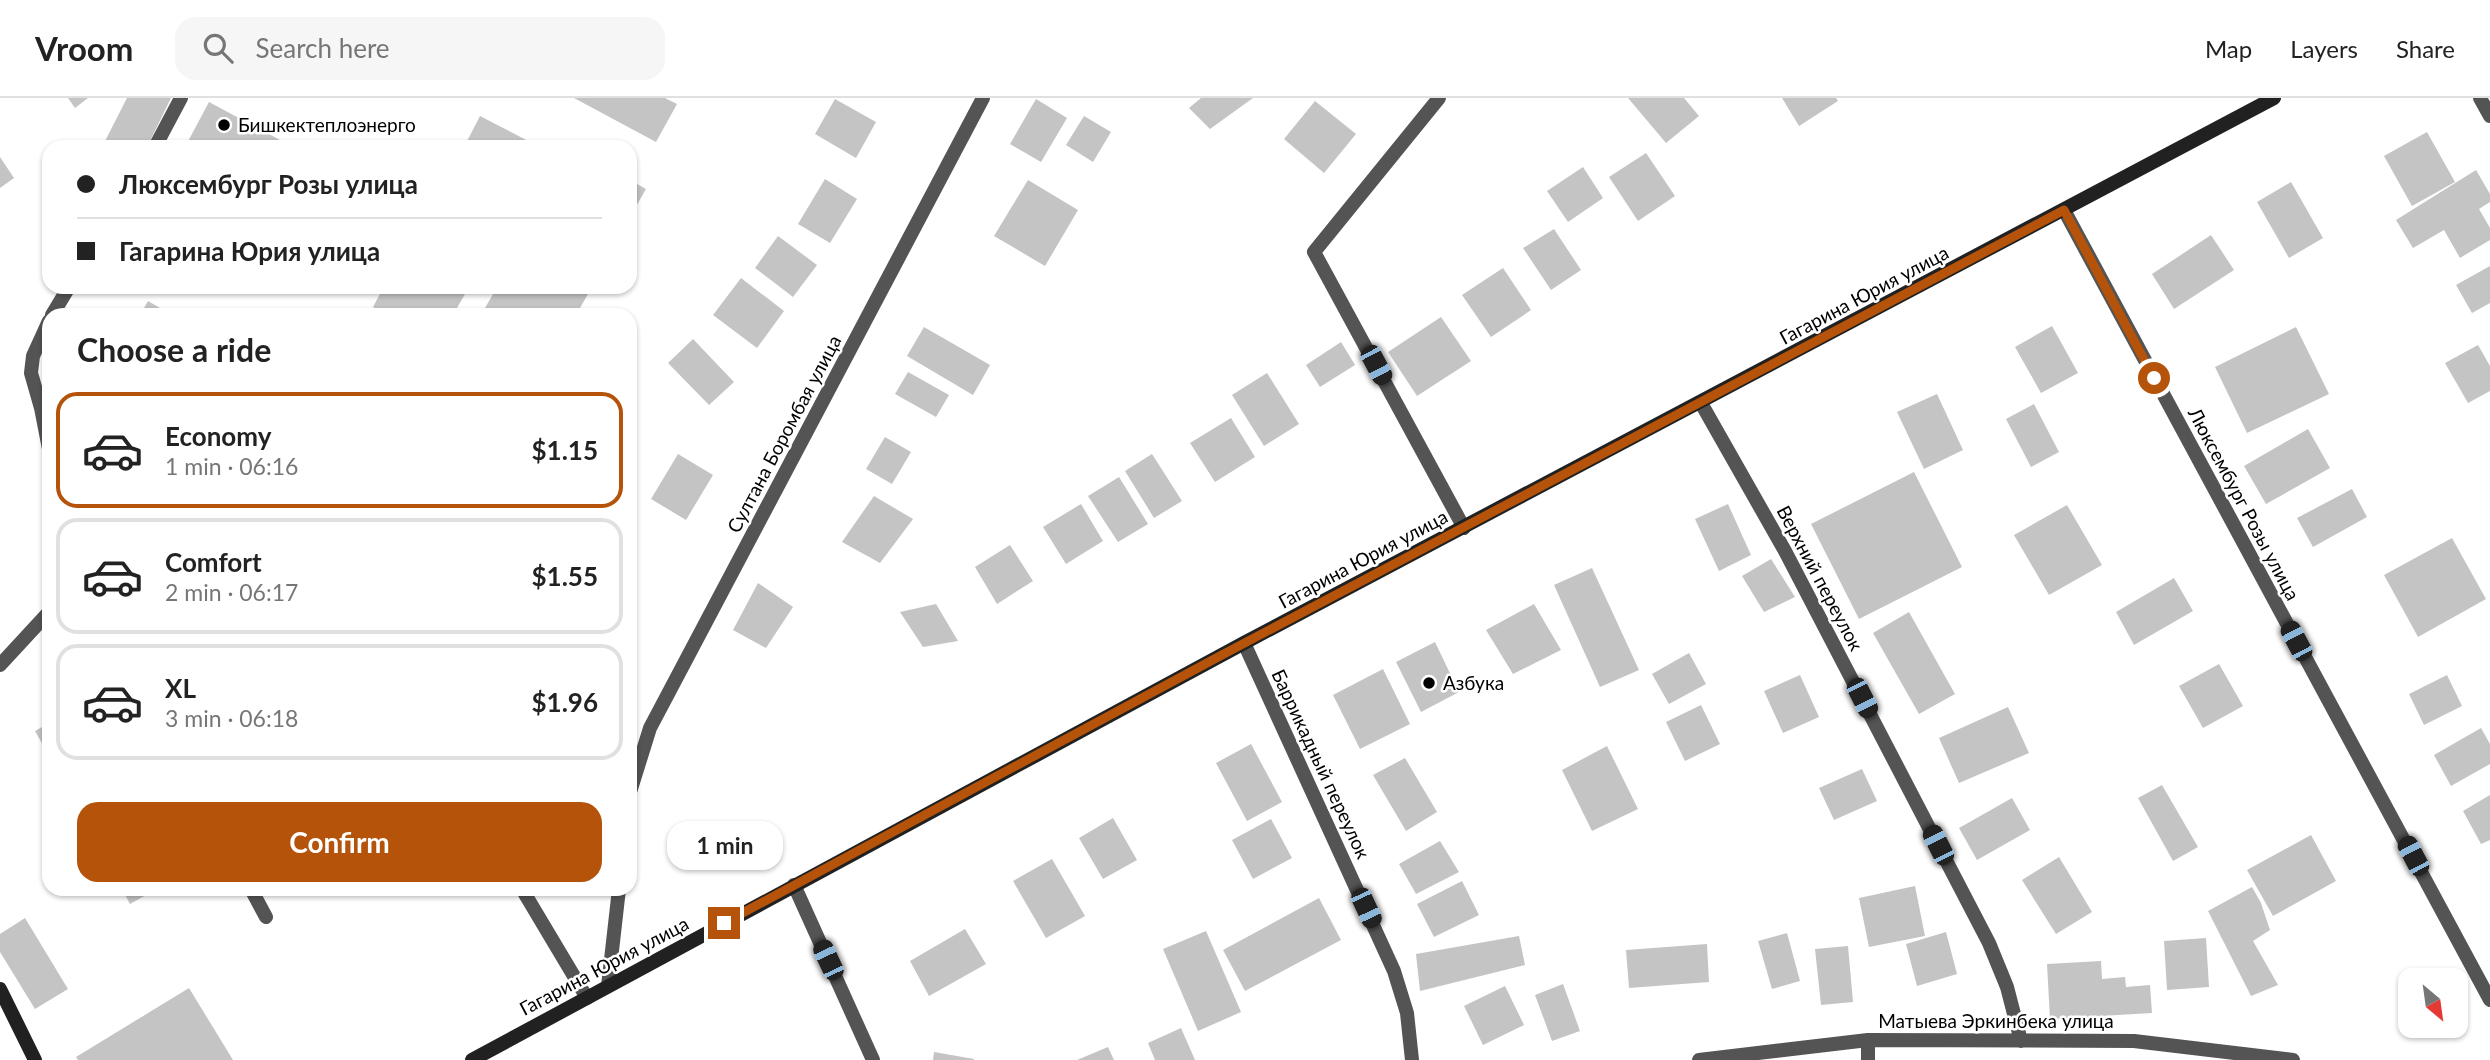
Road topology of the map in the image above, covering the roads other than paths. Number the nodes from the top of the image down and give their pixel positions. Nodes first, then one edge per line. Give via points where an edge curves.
1 (181, 98) edge
2 (984, 98) edge
3 (1439, 98) edge
4 (2274, 98) edge
5 (2480, 98) edge
6 (2490, 116) edge
7 (159, 140) edge
8 (2064, 210) junction
9 (42, 336) edge
10 (1701, 403) junction
11 (42, 413) edge
12 (1464, 528) junction
13 (42, 620) edge
14 (1244, 643) junction
15 (0, 666) edge
16 (637, 770) edge
17 (793, 886) junction
18 (255, 896) edge
19 (526, 896) edge
20 (617, 896) edge
21 (265, 916) dead end
22 (608, 986) junction
23 (0, 989) edge
24 (587, 998) junction
25 (2490, 1000) edge
26 (1868, 1041) junction
27 (2021, 1041) junction
28 (35, 1060) edge
29 (472, 1060) edge
30 (873, 1060) edge
31 (1412, 1060) edge
32 (1699, 1060) edge
33 (1868, 1060) edge
34 (2293, 1060) edge

1 - 7 street
2 - 16 street, Султана Боромбая улица via 650,728
3 - 12 street via 1314,253
4 - 8 main road, Гагарина Юрия улица
5 - 6 street
8 - 10 main road, Гагарина Юрия улица
8 - 25 street, Люксембург Розы улица
9 - 11 street via 31,373
10 - 12 main road, Гагарина Юрия улица
10 - 27 street, Верхний переулок via 1786,551 1989,943
12 - 14 main road, Гагарина Юрия улица
13 - 15 street
14 - 17 main road, Гагарина Юрия улица
14 - 31 street, Баррикадный переулок via 1394,971 1407,1013
17 - 22 main road, Гагарина Юрия улица
17 - 30 street
18 - 21 street
19 - 24 street
20 - 22 street
22 - 24 main road, Гагарина Юрия улица
23 - 28 main road
24 - 29 main road, Гагарина Юрия улица
26 - 27 street, Матыева Эркинбека улица
26 - 32 street, Матыева Эркинбека улица
26 - 33 street
27 - 34 street, Матыева Эркинбека улица via 2134,1041

